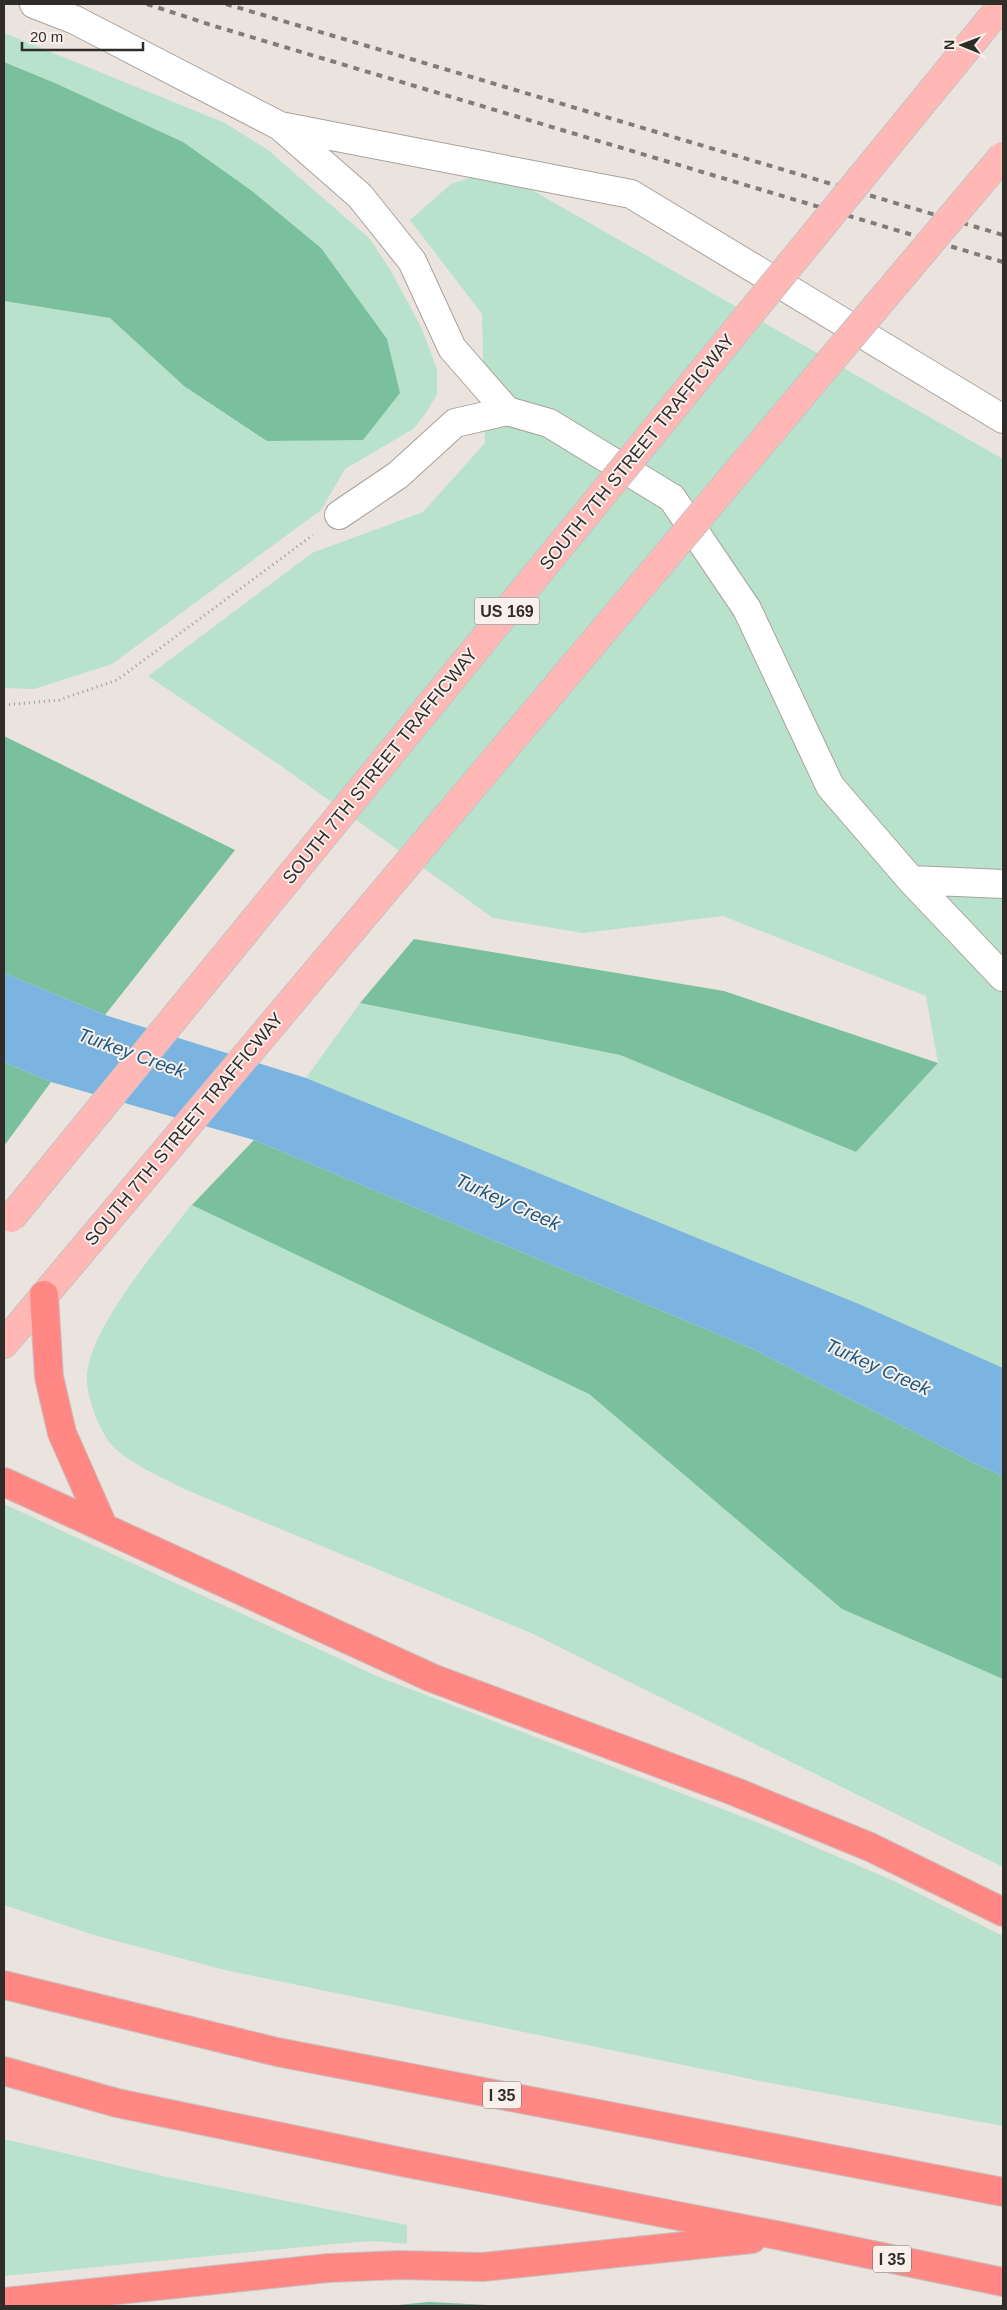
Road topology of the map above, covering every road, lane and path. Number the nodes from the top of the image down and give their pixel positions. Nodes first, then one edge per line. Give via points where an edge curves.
1 (34, 4) edge
2 (1003, 4) edge
3 (280, 126) junction
4 (1003, 156) edge
5 (507, 411) junction
6 (1003, 419) edge
7 (339, 515) joint
8 (4, 705) edge
9 (911, 880) junction
10 (1003, 884) edge
11 (1003, 978) edge
12 (7, 1222) edge
13 (44, 1295) junction
14 (4, 1344) edge
15 (4, 1482) edge
16 (103, 1526) junction
17 (1003, 1912) edge
18 (4, 1985) edge
19 (4, 2071) edge
20 (1003, 2192) edge
21 (781, 2236) junction
22 (1003, 2282) edge
23 (4, 2302) edge

1 - 3 lane via 75,20
2 - 12 main road, SOUTH 7TH STREET TRAFFICWAY / US 169, bridge
3 - 5 lane via 360,196 412,261 452,348
3 - 6 lane via 631,194
4 - 13 main road, SOUTH 7TH STREET TRAFFICWAY, bridge
5 - 7 lane via 455,423 398,475
5 - 9 lane via 549,423 672,498 747,609 830,786
7 - 8 path via 117,680 59,700
9 - 10 lane
9 - 11 lane
13 - 14 main road, SOUTH 7TH STREET TRAFFICWAY
13 - 16 highway via 49,1377 62,1433
15 - 16 highway
16 - 17 highway via 432,1678 736,1792 870,1847
18 - 20 highway, I 35 via 277,2052
19 - 21 highway, I 35 via 118,2103
21 - 22 highway, I 35
21 - 23 highway via 483,2267 400,2265 329,2268

